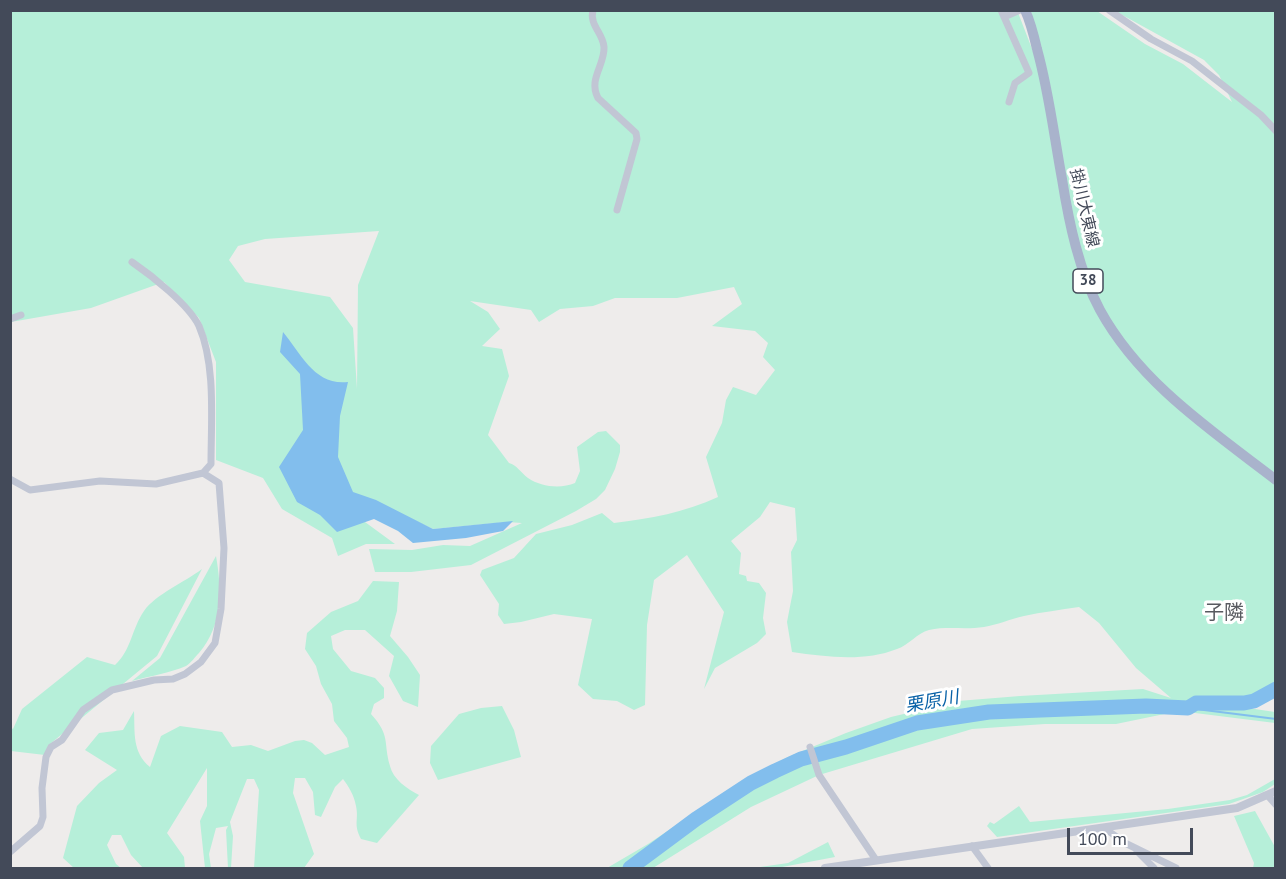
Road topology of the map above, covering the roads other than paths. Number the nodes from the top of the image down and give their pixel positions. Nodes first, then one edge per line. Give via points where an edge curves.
1 (593, 10) edge
2 (1020, 10) edge
3 (1025, 10) edge
4 (1109, 10) edge
5 (1002, 14) edge
6 (1009, 102) dead end
7 (1275, 131) edge
8 (617, 210) dead end
9 (132, 262) dead end
10 (21, 315) dead end
11 (10, 319) edge
12 (203, 473) junction
13 (10, 479) edge
14 (1275, 480) edge
15 (810, 747) dead end
16 (1272, 793) edge
17 (1275, 805) edge
18 (1104, 828) junction
19 (972, 846) junction
20 (1134, 847) junction
21 (10, 852) edge
22 (876, 860) junction
23 (825, 868) edge
24 (988, 868) edge
25 (1154, 868) edge
26 (1176, 868) edge

1 - 8 street via 593,23 604,48 594,90 636,133 637,139
2 - 5 street
3 - 14 main road, 掛川大東線 / 38 via 1044,75 1066,208 1099,310 1156,384
4 - 7 street via 1192,61 1261,115
5 - 6 street via 1029,73 1015,83
9 - 12 street via 186,308 198,325 208,360 210,390 212,464
10 - 11 street
12 - 13 street via 156,484 100,481 30,490
12 - 21 street via 219,483 224,548 215,643 201,662 185,674 112,690 83,710 46,757 40,826
15 - 22 street via 819,774
16 - 17 street
16 - 18 street via 1238,808
18 - 19 street
18 - 20 street
19 - 22 street
19 - 24 street
20 - 25 street
20 - 26 street
22 - 23 street

